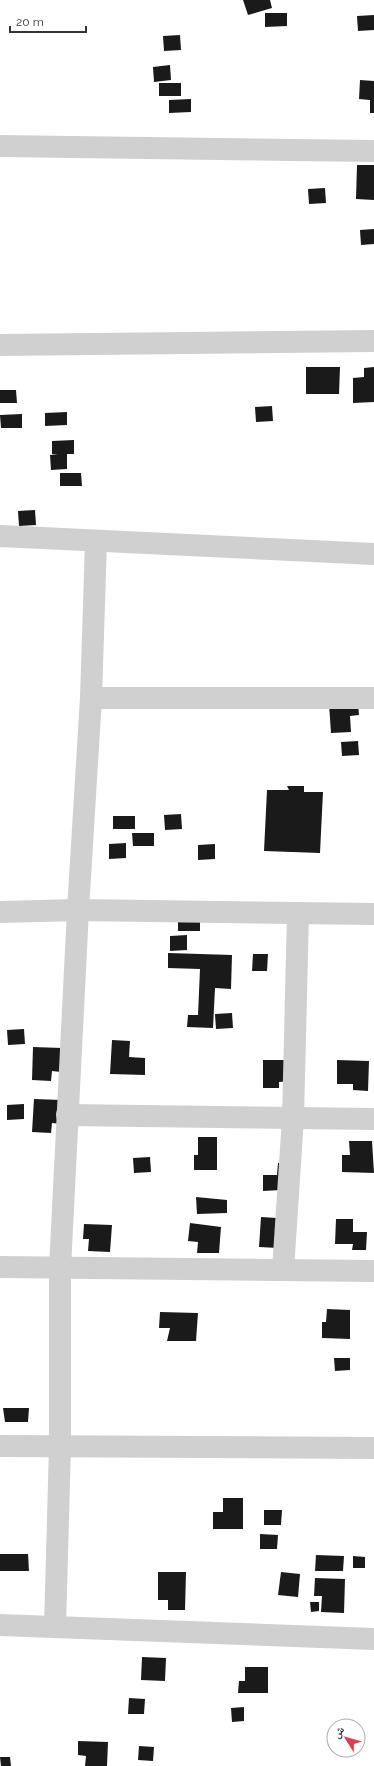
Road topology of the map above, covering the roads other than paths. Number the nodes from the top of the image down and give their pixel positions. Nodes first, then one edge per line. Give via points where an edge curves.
1 (0, 146) edge
2 (374, 151) edge
3 (374, 341) edge
4 (0, 345) edge
5 (0, 536) edge
6 (96, 541) junction
7 (374, 554) edge
8 (91, 698) junction
9 (374, 698) edge
10 (78, 910) junction
11 (0, 912) edge
12 (298, 913) junction
13 (374, 914) edge
14 (67, 1115) junction
15 (293, 1118) junction
16 (374, 1119) edge
17 (0, 1267) edge
18 (60, 1268) junction
19 (283, 1270) junction
20 (374, 1271) edge
21 (0, 1446) edge
22 (60, 1446) junction
23 (374, 1448) edge
24 (0, 1625) edge
25 (55, 1627) junction
26 (374, 1639) edge

1 - 2 street
3 - 4 street
5 - 6 street
6 - 7 street
6 - 8 street
8 - 9 street
8 - 10 street
10 - 11 street
10 - 12 street
10 - 14 street
12 - 13 street
12 - 15 street
14 - 15 street
14 - 18 street
15 - 16 street
15 - 19 street
17 - 18 street
18 - 19 street
18 - 22 street
19 - 20 street
21 - 22 street
22 - 23 street
22 - 25 street
24 - 25 street
25 - 26 street

